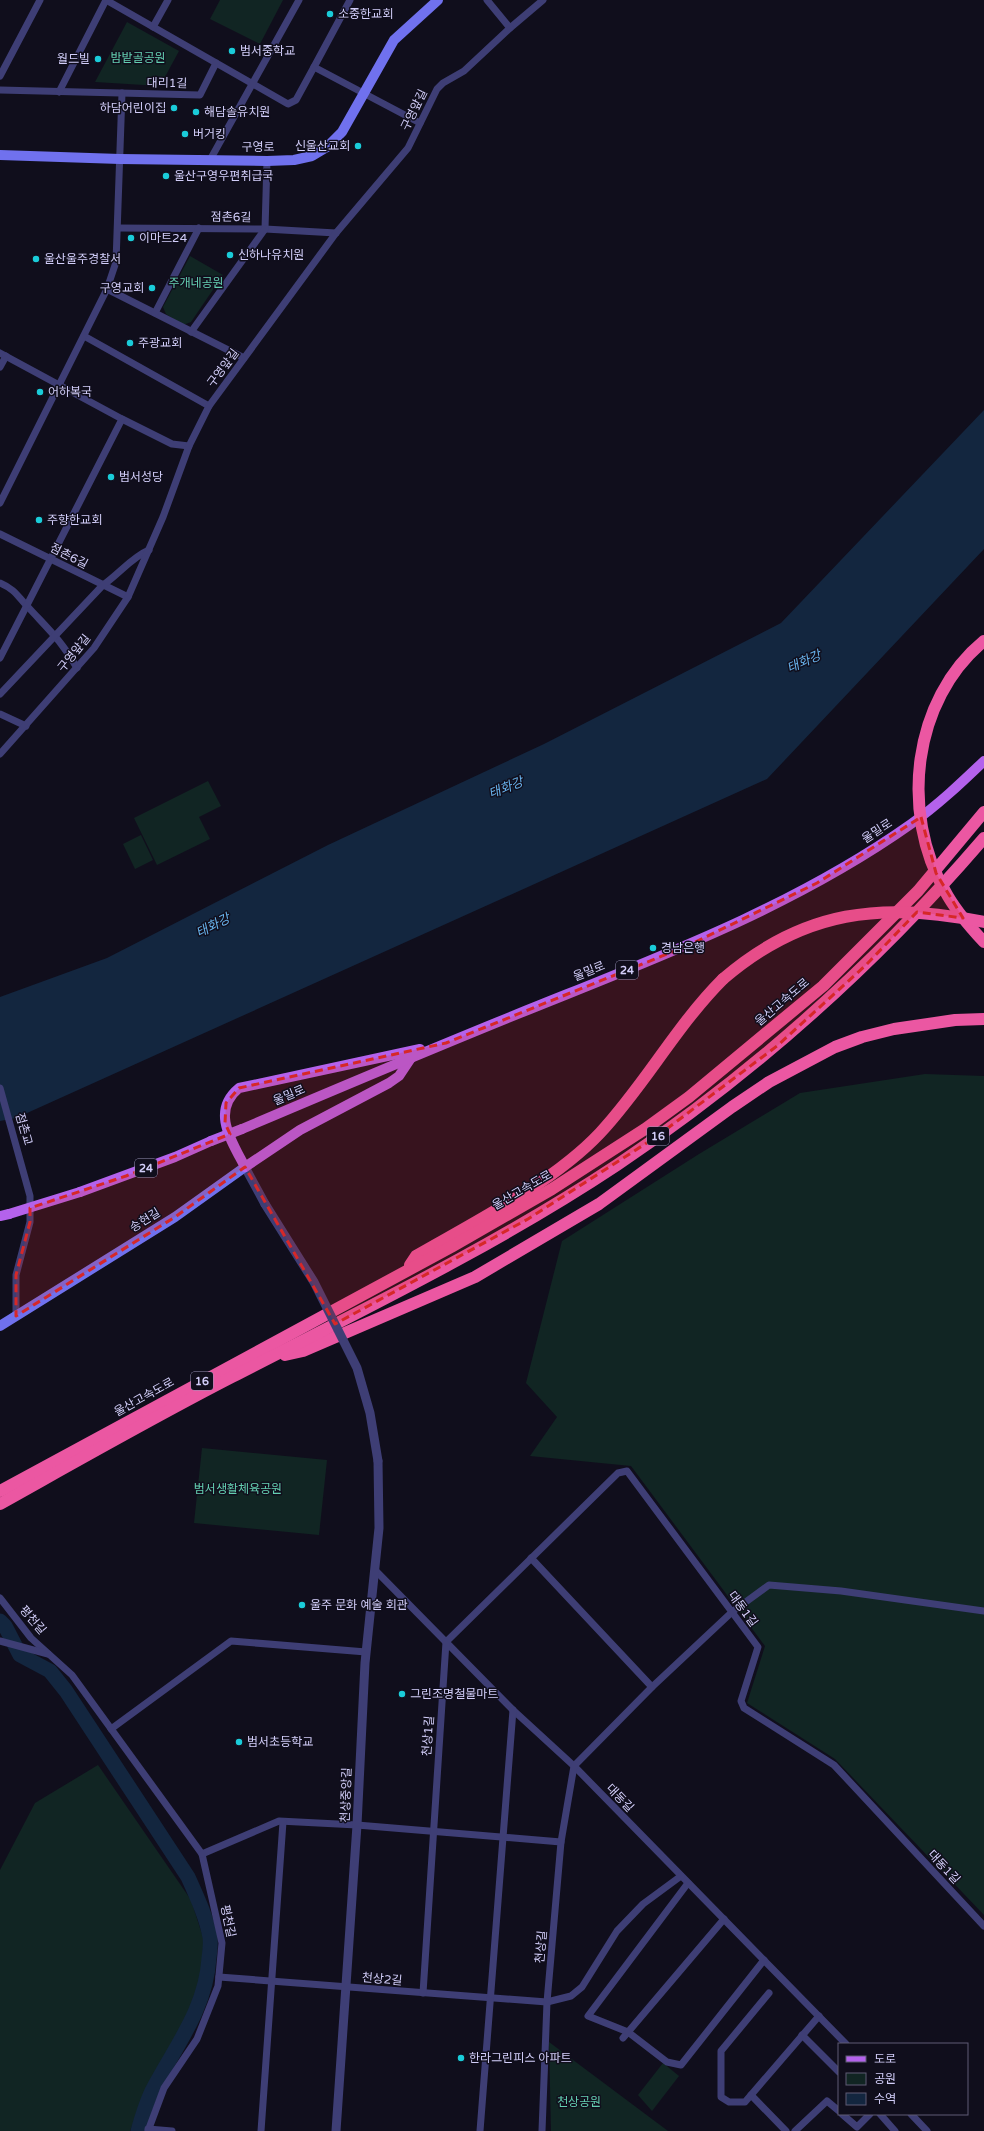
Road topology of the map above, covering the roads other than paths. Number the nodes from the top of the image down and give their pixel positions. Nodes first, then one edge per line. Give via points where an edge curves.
1 (40, 0) edge
2 (106, 0) edge
3 (168, 0) edge
4 (299, 0) edge
5 (350, 0) edge
6 (438, 0) edge
7 (487, 0) edge
8 (543, 0) edge
9 (153, 27) junction
10 (510, 28) junction
11 (216, 63) junction
12 (314, 67) junction
13 (0, 76) edge
14 (252, 84) junction
15 (0, 90) edge
16 (59, 92) junction
17 (122, 93) junction
18 (364, 94) junction
19 (420, 123) junction
20 (0, 155) edge
21 (120, 159) junction
22 (210, 160) junction
23 (267, 161) junction
24 (118, 228) junction
25 (199, 228) junction
26 (265, 229) junction
27 (336, 233) junction
28 (107, 289) junction
29 (154, 313) junction
30 (191, 332) junction
31 (84, 336) junction
32 (3, 354) edge
33 (244, 358) junction
34 (0, 367) edge
35 (60, 385) junction
36 (209, 406) junction
37 (122, 419) junction
38 (189, 446) junction
39 (0, 503) edge
40 (0, 534) edge
41 (149, 550) junction
42 (51, 559) junction
43 (0, 584) edge
44 (103, 585) junction
45 (128, 596) junction
46 (26, 606) junction
47 (56, 636) junction
48 (984, 641) edge
49 (0, 658) edge
50 (77, 668) junction
51 (0, 694) edge
52 (0, 714) edge
53 (26, 726) junction
54 (0, 754) edge
55 (984, 761) edge
56 (984, 812) edge
57 (984, 838) edge
58 (984, 922) edge
59 (984, 942) edge
60 (984, 1019) edge
61 (446, 1043) junction
62 (412, 1058) junction
63 (0, 1088) edge
64 (245, 1166) junction
65 (4, 1215) edge
66 (404, 1272) junction
67 (16, 1316) junction
68 (0, 1326) edge
69 (274, 1357) junction
70 (0, 1491) edge
71 (0, 1504) edge
72 (531, 1558) junction
73 (375, 1570) junction
74 (0, 1598) edge
75 (984, 1610) edge
76 (732, 1612) junction
77 (0, 1642) edge
78 (446, 1642) junction
79 (366, 1652) junction
80 (52, 1655) junction
81 (652, 1687) junction
82 (513, 1710) junction
83 (111, 1729) junction
84 (574, 1766) junction
85 (283, 1822) junction
86 (357, 1825) junction
87 (433, 1833) junction
88 (504, 1837) junction
89 (561, 1842) junction
90 (202, 1854) junction
91 (681, 1876) junction
92 (688, 1883) junction
93 (724, 1919) junction
94 (984, 1926) edge
95 (764, 1960) junction
96 (219, 1977) junction
97 (272, 1982) junction
98 (346, 1987) junction
99 (423, 1993) junction
100 (769, 1993) dead end
101 (491, 1999) junction
102 (547, 2002) junction
103 (819, 2016) junction
104 (626, 2035) junction
105 (802, 2035) junction
106 (845, 2043) edge
107 (838, 2071) edge
108 (751, 2095) junction
109 (838, 2110) edge
110 (843, 2115) edge
111 (869, 2115) edge
112 (881, 2115) edge
113 (912, 2115) edge
114 (148, 2130) edge
115 (172, 2131) edge
116 (260, 2131) edge
117 (336, 2131) edge
118 (480, 2131) edge
119 (542, 2131) edge
120 (786, 2131) edge
121 (795, 2131) edge
122 (895, 2131) edge
123 (927, 2131) edge

1 - 13 street
2 - 9 street
2 - 16 street
3 - 9 street
4 - 14 street
5 - 12 street
6 - 18 main road, 구영로 via 394,40
7 - 10 street
8 - 10 street, 구영앞길
9 - 11 street
10 - 19 street, 구영앞길 via 464,71 437,89
11 - 14 street
11 - 17 street, 대리1길 via 200,95
12 - 14 street via 296,100 288,104
12 - 18 street
14 - 22 street
15 - 16 street, 대리1길
16 - 17 street, 대리1길
17 - 21 street
18 - 19 street
18 - 23 main road, 구영로 via 342,132 327,147 312,156
19 - 27 street, 구영앞길 via 408,148
20 - 21 main road, 구영로
21 - 22 main road, 구영로
21 - 24 street
22 - 23 main road, 구영로
23 - 26 street
24 - 25 street, 점촌6길
24 - 28 street via 116,262
25 - 26 street, 점촌6길
25 - 29 street
26 - 27 street
26 - 30 street, 점촌6길
27 - 33 street, 구영앞길
28 - 29 street
28 - 31 street
29 - 30 street
30 - 33 street
31 - 35 street
31 - 36 street
32 - 34 street
32 - 35 street
33 - 36 street, 구영앞길
35 - 37 street
35 - 39 street
36 - 38 street, 구영앞길
37 - 38 street via 172,444
37 - 42 street
38 - 41 street, 구영앞길
40 - 42 street, 점촌6길
41 - 44 street via 136,556
41 - 45 street, 구영앞길
42 - 44 street, 점촌6길
42 - 46 street
43 - 46 street via 13,589
44 - 45 street, 점촌6길
44 - 47 street
45 - 50 street, 구영앞길 via 94,648
46 - 47 street
46 - 49 street
47 - 50 street
47 - 51 street
48 - 59 highway, bridge via 955,673 936,706 919,765 923,829 936,873 957,910
50 - 53 street, 구영앞길
52 - 53 street
53 - 54 street, 구영앞길
55 - 61 main road, 울밀로 / 24 via 942,801 912,823 817,883 687,946
56 - 66 highway, 울산고속도로 / 16 via 918,891 828,981 689,1097 634,1137 565,1181
57 - 69 highway, 울산고속도로 / 16 via 910,920 818,1010 777,1046 701,1105 616,1165 528,1219
58 - 66 highway, bridge via 903,912 860,914 838,918 799,931 756,952 722,979 692,1012 630,1098 584,1148 540,1182 416,1256
60 - 69 highway via 894,1029 835,1047 770,1082 732,1107 599,1204 474,1277 303,1351
61 - 62 main road, 울밀로 / 24
61 - 64 main road via 240,1088 230,1095 224,1113 225,1122
62 - 64 main road via 405,1070 389,1083 300,1130
62 - 65 main road, 울밀로 / 24, bridge via 175,1157 80,1192
63 - 67 street, 점촌교 via 30,1196 30,1222 16,1275
64 - 67 main road, 송현길 via 175,1217
64 - 73 street, 천상중앙길, bridge via 265,1204 314,1282 357,1368 370,1413 378,1461 380,1508
66 - 70 highway, 울산고속도로 / 16
67 - 68 main road
69 - 71 highway, 울산고속도로 / 16 via 232,1377
72 - 76 street, 대동1길 via 618,1473 627,1471
72 - 78 street, 대동1길
72 - 81 street
73 - 78 street, 대동길
73 - 79 street, 천상중앙길
74 - 80 street, 평천길 via 31,1638
75 - 76 street via 841,1591 769,1585
76 - 81 street
76 - 94 street, 대동1길 via 758,1647 741,1701 744,1708 834,1765
77 - 80 street, 평천길
78 - 82 street, 대동길
78 - 87 street, 천상1길
79 - 83 street via 231,1641
79 - 86 street, 천상중앙길
80 - 83 street, 평천길 via 72,1675
81 - 84 street
82 - 84 street, 대동길
82 - 88 street
83 - 90 street, 평천길
84 - 89 street, 천상길
84 - 91 street, 대동길
85 - 86 street
85 - 90 street
85 - 97 street
86 - 87 street
86 - 98 street, 천상중앙길
87 - 88 street
87 - 99 street, 천상1길
88 - 89 street
88 - 101 street
89 - 102 street, 천상길
90 - 96 street, 평천길 via 222,1943
91 - 92 street, 대동길
91 - 102 street, 천상2길 via 644,1904 617,1931 582,1987 571,1996
92 - 93 street, 대동길
92 - 104 street via 588,2016
93 - 95 street, 대동길
93 - 104 street
95 - 103 street, 대동길
95 - 104 street via 681,2066 667,2062
96 - 97 street, 천상2길
96 - 114 street, 평천길 via 218,1986 197,2039 164,2088
97 - 98 street, 천상2길
97 - 116 street
98 - 99 street, 천상2길
98 - 117 street, 천상중앙길
99 - 101 street, 천상2길
100 - 108 street via 721,2051 721,2097 729,2102 745,2102
101 - 102 street, 천상2길
101 - 118 street
102 - 119 street, 천상길
103 - 105 street
103 - 106 street, 대동길
105 - 107 street
105 - 108 street
108 - 120 street
109 - 121 street via 827,2100
110 - 111 street via 858,2127
112 - 122 street
113 - 123 street
114 - 115 street

